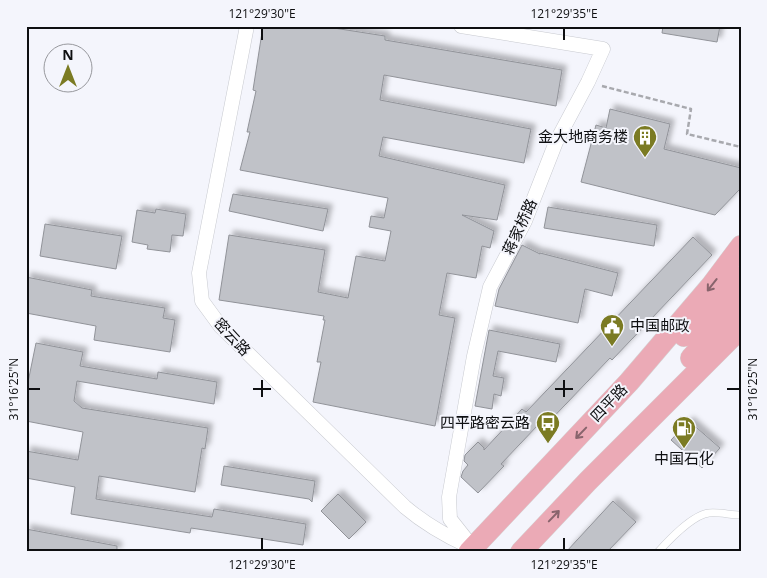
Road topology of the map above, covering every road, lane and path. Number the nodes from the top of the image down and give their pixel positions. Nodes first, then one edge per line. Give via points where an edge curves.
1 (247, 26) edge
2 (461, 26) edge
3 (588, 82) junction
4 (741, 147) edge
5 (741, 246) edge
6 (741, 277) edge
7 (741, 305) edge
8 (741, 328) edge
9 (630, 382) junction
10 (667, 402) junction
11 (741, 516) edge
12 (473, 551) edge
13 (521, 552) edge
14 (658, 552) edge

1 - 12 street, 密云路 via 199,273 202,301 221,327 405,507 422,521
2 - 3 street, 蒋家桥路 via 603,49
3 - 4 path via 691,108 687,134
3 - 12 street, 蒋家桥路 via 556,142 525,221 490,287 449,497 450,519
5 -> 9 main road, 四平路
6 - 9 main road via 722,300
7 - 10 main road via 690,360
8 - 10 main road
9 -> 12 main road, 四平路
13 -> 10 main road
11 - 14 lane via 708,513 700,516

